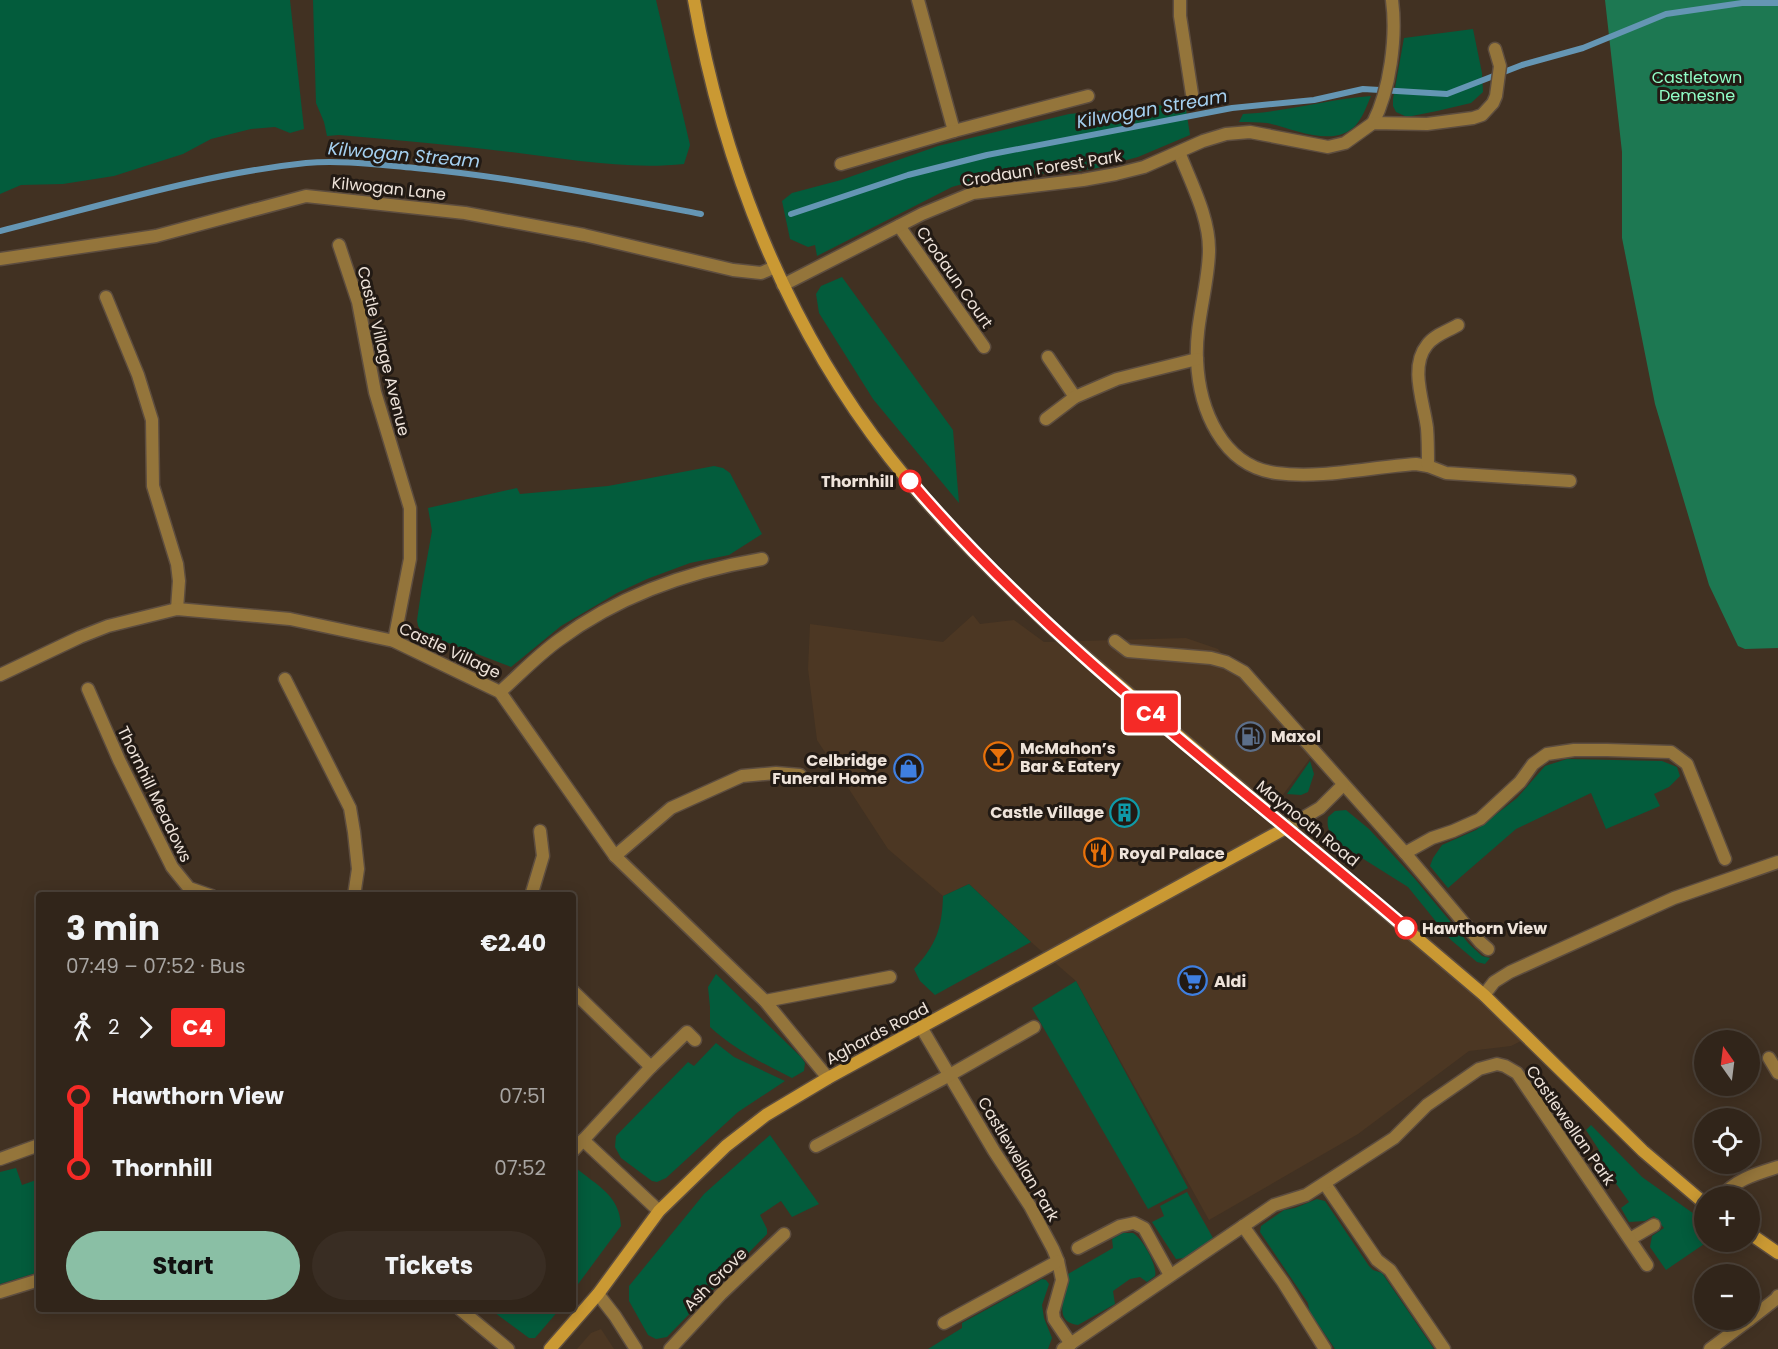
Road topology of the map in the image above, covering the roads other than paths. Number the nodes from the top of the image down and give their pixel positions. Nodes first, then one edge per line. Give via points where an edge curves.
1 (694, 0) edge
2 (918, 0) edge
3 (1180, 0) edge
4 (1392, 0) edge
5 (1496, 49) dead end
6 (1192, 94) dead end
7 (1089, 96) dead end
8 (1373, 123) junction
9 (954, 131) junction
10 (1179, 152) junction
11 (841, 164) dead end
12 (899, 226) junction
13 (339, 245) dead end
14 (0, 260) edge
15 (775, 267) junction
16 (783, 285) junction
17 (106, 297) dead end
18 (1458, 325) dead end
19 (984, 348) dead end
20 (1048, 357) dead end
21 (1197, 359) junction
22 (1075, 397) junction
23 (1046, 418) dead end
24 (1428, 466) junction
25 (1570, 481) dead end
26 (762, 560) dead end
27 (177, 609) junction
28 (394, 641) junction
29 (1115, 641) dead end
30 (0, 675) edge
31 (285, 679) dead end
32 (88, 688) dead end
33 (500, 692) junction
34 (800, 775) dead end
35 (1343, 785) junction
36 (1286, 828) junction
37 (540, 831) dead end
38 (1405, 853) junction
39 (615, 856) junction
40 (1725, 860) dead end
41 (1778, 862) edge
42 (200, 892) edge
43 (355, 892) edge
44 (532, 892) edge
45 (1488, 949) dead end
46 (890, 977) dead end
47 (576, 994) edge
48 (1484, 994) junction
49 (765, 1001) junction
50 (921, 1027) junction
51 (1034, 1027) dead end
52 (694, 1040) dead end
53 (1769, 1058) dead end
54 (651, 1067) junction
55 (1778, 1073) edge
56 (948, 1076) junction
57 (828, 1078) junction
58 (583, 1140) junction
59 (36, 1146) edge
60 (816, 1146) dead end
61 (576, 1148) edge
62 (0, 1159) edge
63 (1778, 1167) edge
64 (1324, 1184) junction
65 (1731, 1186) edge
66 (1694, 1194) edge
67 (659, 1211) junction
68 (1654, 1225) dead end
69 (1244, 1226) junction
70 (784, 1234) dead end
71 (1630, 1239) junction
72 (1760, 1241) edge
73 (1078, 1248) dead end
74 (1778, 1253) edge
75 (1058, 1261) junction
76 (1647, 1264) dead end
77 (1170, 1275) junction
78 (36, 1281) edge
79 (0, 1292) edge
80 (598, 1294) junction
81 (1778, 1296) edge
82 (1760, 1311) edge
83 (463, 1312) edge
84 (944, 1323) dead end
85 (1736, 1330) edge
86 (1067, 1346) edge
87 (508, 1349) edge
88 (550, 1349) edge
89 (636, 1349) edge
90 (670, 1349) edge
91 (1325, 1349) edge
92 (1444, 1349) edge
93 (1710, 1349) edge

1 - 15 main road, Maynooth Road via 720,119
2 - 9 street
3 - 6 street
4 - 8 street via 1394,23 1388,70 1383,99
5 - 8 street via 1500,66 1497,85 1493,103 1482,115 1427,123
7 - 9 street
8 - 10 street, Crodaun Forest Park via 1345,143 1334,146 1321,147 1250,132 1215,137
9 - 11 street
10 - 12 street, Crodaun Forest Park via 1144,167 1105,176 973,193
10 - 21 street via 1202,210 1209,251
12 - 16 street, Crodaun Forest Park
12 - 19 street, Crodaun Court
13 - 28 street, Castle Village Avenue via 358,302 375,392 410,508 410,560
14 - 15 street, Kilwogan Lane via 156,236 306,196 465,213 584,234 733,270 762,273
15 - 16 main road, Maynooth Road
16 - 36 main road, Maynooth Road via 856,411 890,458 943,519 1055,631
17 - 27 street via 152,420 153,486 177,564
18 - 24 street via 1431,340 1419,359
20 - 22 street
21 - 22 street via 1117,379
21 - 24 street via 1202,394 1213,424 1227,447 1253,467 1304,474
22 - 23 street
24 - 25 street via 1446,473
26 - 33 street via 687,575 600,614 560,639
27 - 28 street, Castle Village via 290,619
27 - 30 street, Castle Village via 108,626
28 - 33 street, Castle Village
29 - 35 street via 1128,651 1211,658 1244,672
31 - 43 street via 350,808 358,869
32 - 42 street, Thornhill Meadows via 172,867 189,888
33 - 39 street, Castle Village
34 - 39 street via 742,777 681,803
35 - 36 street via 1320,808
35 - 38 street
36 - 48 main road, Maynooth Road
36 - 50 main road, Aghards Road
37 - 44 street via 543,856
38 - 40 street via 1480,819 1547,754 1607,750 1671,752 1687,764
38 - 45 street
39 - 49 street, Castle Village
41 - 48 street via 1674,898 1510,972
46 - 49 street
47 - 54 street
48 - 66 main road, Maynooth Road via 1643,1151
49 - 57 street, Castle Village
50 - 56 street, Castlewellan Park
50 - 57 main road, Aghards Road
51 - 56 street
52 - 54 street via 687,1032
53 - 55 street
54 - 58 street
56 - 60 street
56 - 75 street, Castlewellan Park via 1024,1196
57 - 67 main road, Aghards Road via 766,1115 726,1146
58 - 61 street
58 - 67 street
59 - 62 street
63 - 65 street
64 - 69 street, Castlewellan Park via 1306,1195 1274,1205
64 - 71 street, Castlewellan Park via 1394,1138 1427,1105 1479,1069 1497,1064 1516,1073
64 - 92 street
67 - 80 main road, Aghards Road
68 - 71 street
69 - 77 street, Castlewellan Park
69 - 91 street
70 - 90 street, Ash Grove
71 - 76 street, Castlewellan Park
72 - 74 main road
73 - 77 street via 1134,1222 1144,1228
75 - 84 street
75 - 86 street, Castlewellan Park via 1062,1280 1053,1312
77 - 86 street, Castlewellan Park
78 - 79 street
80 - 88 main road, Aghards Road
80 - 89 street
81 - 82 street
83 - 87 street
85 - 93 street

